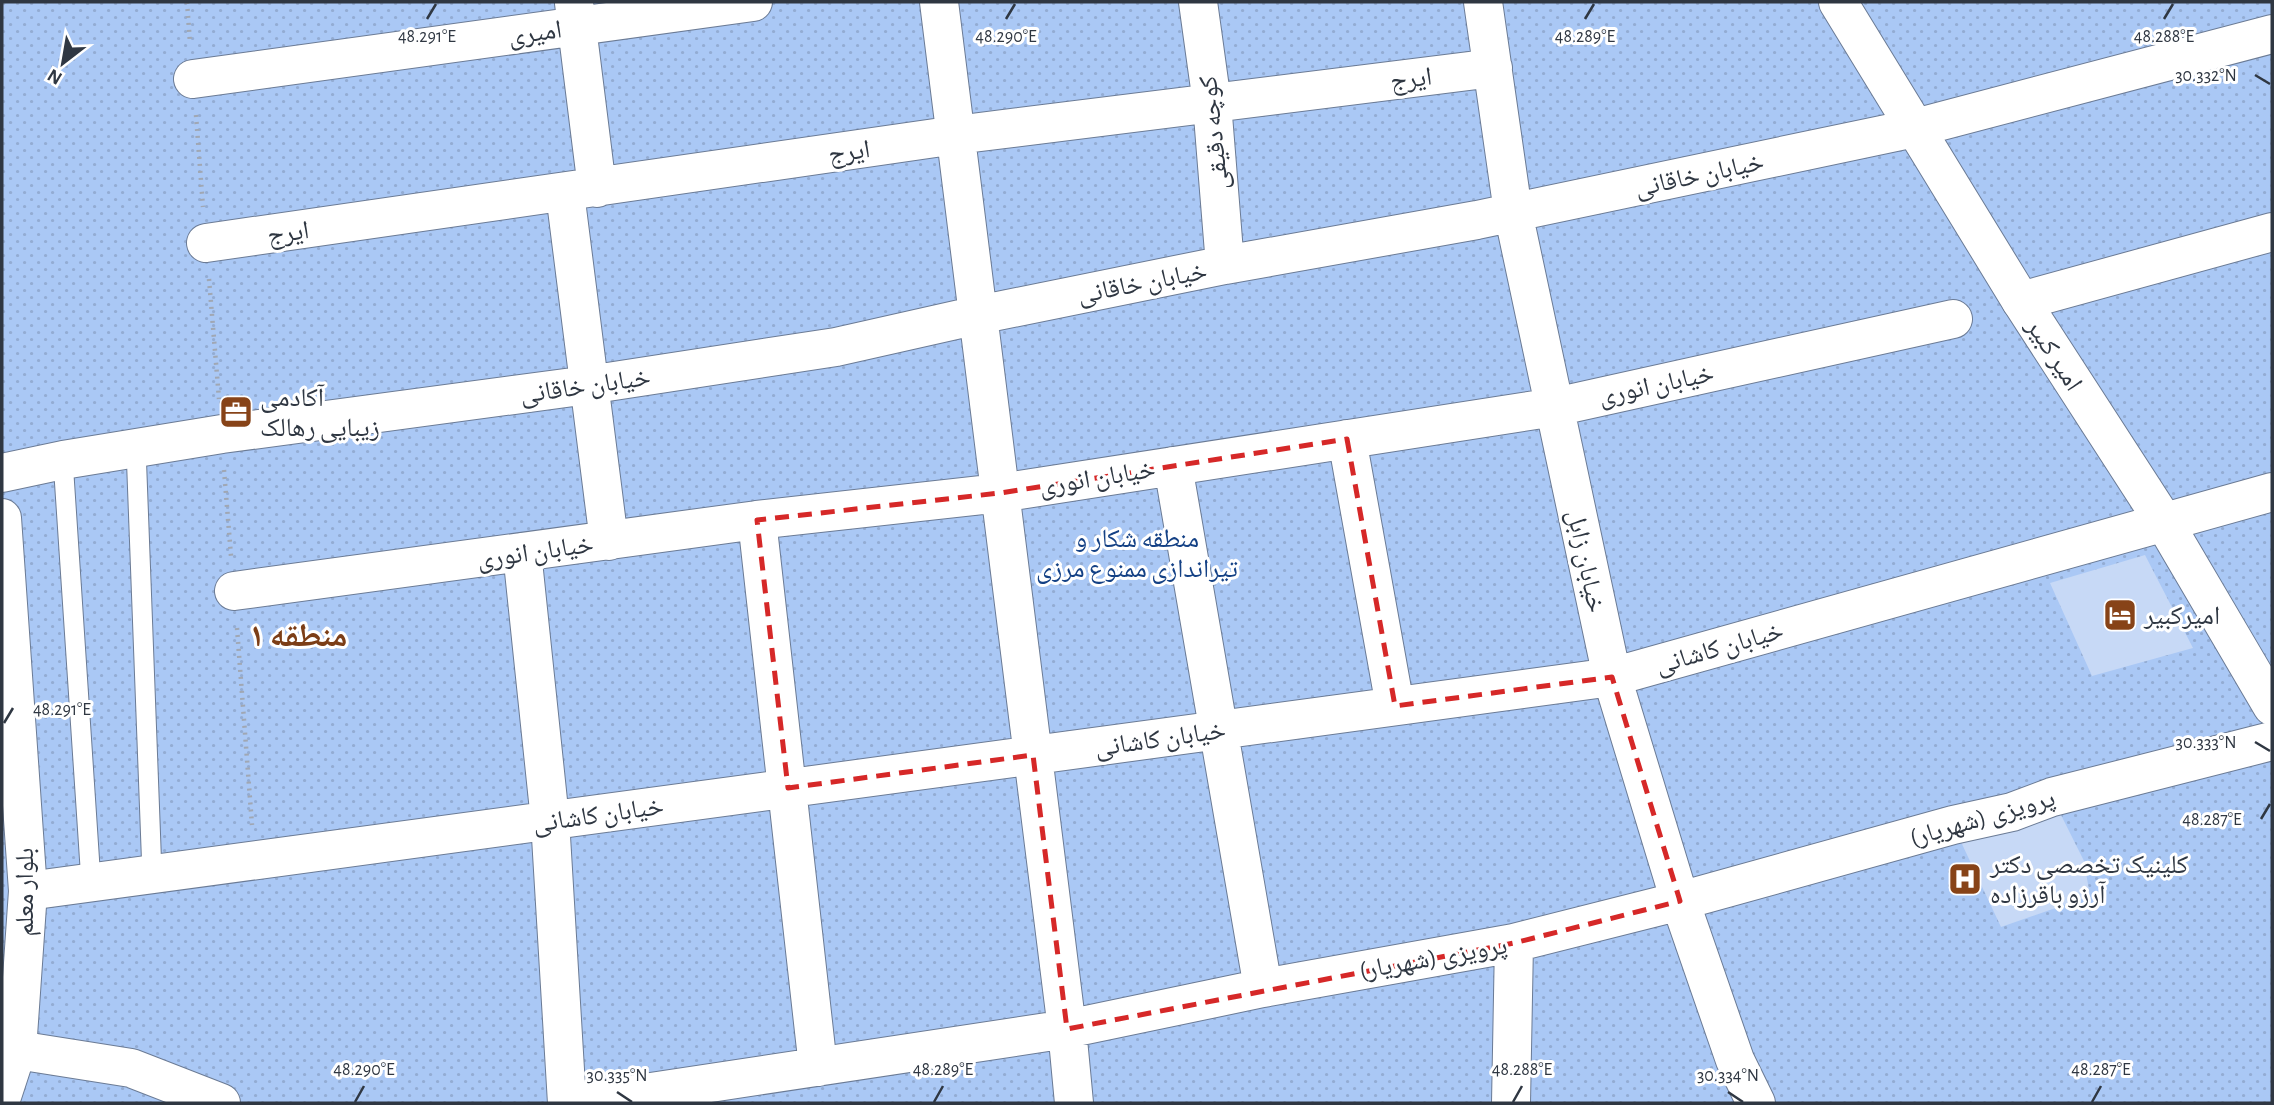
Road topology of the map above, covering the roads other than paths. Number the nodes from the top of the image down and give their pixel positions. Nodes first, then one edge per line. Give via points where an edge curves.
1 (753, 2) edge
2 (939, 2) edge
3 (1198, 2) edge
4 (1483, 2) edge
5 (1838, 2) edge
6 (575, 14) edge
7 (2272, 34) edge
8 (1493, 68) junction
9 (193, 79) dead end
10 (1212, 103) junction
11 (1915, 128) junction
12 (956, 135) junction
13 (581, 191) junction
14 (1513, 212) junction
15 (2272, 232) edge
16 (206, 243) dead end
17 (1225, 265) junction
18 (2021, 301) junction
19 (978, 315) junction
20 (1953, 320) dead end
21 (588, 385) junction
22 (1555, 407) junction
23 (1347, 439) junction
24 (136, 448) junction
25 (63, 460) junction
26 (1173, 466) junction
27 (2, 473) edge
28 (1000, 492) junction
29 (2272, 492) edge
30 (2, 518) edge
31 (757, 520) junction
32 (2164, 522) junction
33 (609, 541) junction
34 (522, 552) junction
35 (234, 591) dead end
36 (1612, 677) junction
37 (1395, 706) junction
38 (2272, 706) edge
39 (1219, 730) junction
40 (2272, 741) edge
41 (1033, 755) junction
42 (788, 788) junction
43 (550, 820) junction
44 (152, 874) junction
45 (91, 883) junction
46 (28, 891) junction
47 (1680, 901) junction
48 (1514, 943) junction
49 (1264, 988) junction
50 (1067, 1029) junction
51 (17, 1050) junction
52 (818, 1067) junction
53 (2, 1096) edge
54 (221, 1103) edge
55 (567, 1103) edge
56 (578, 1103) edge
57 (1074, 1103) edge
58 (1511, 1103) edge
59 (1756, 1103) edge

1 - 6 street, امیری
2 - 12 street
3 - 10 street, کوچه دقیقی
4 - 8 street, خیابان زابل
5 - 11 street, امیر کبیر
6 - 9 street, امیری
6 - 13 street
7 - 11 street, خیابان خاقانی
8 - 10 street, ایرج
8 - 14 street, خیابان زابل
10 - 12 street, ایرج
10 - 17 street, کوچه دقیقی
11 - 14 street, خیابان خاقانی
11 - 18 street, امیر کبیر
12 - 13 street, ایرج
12 - 19 street
13 - 16 street, ایرج
13 - 21 street
14 - 17 street, خیابان خاقانی
14 - 22 street, خیابان زابل
15 - 18 street
17 - 19 street, خیابان خاقانی
18 - 32 street, امیر کبیر
19 - 21 street, خیابان خاقانی via 836,347
19 - 28 street
20 - 22 street, خیابان انوری
21 - 24 street, خیابان خاقانی
21 - 33 street
22 - 23 street, خیابان انوری
22 - 36 street, خیابان زابل
23 - 26 street, خیابان انوری
23 - 37 street
24 - 25 street, خیابان خاقانی
24 - 44 lane
25 - 27 street, خیابان خاقانی
25 - 45 lane
26 - 28 street, خیابان انوری
26 - 39 street
28 - 31 street, خیابان انوری
28 - 41 street
29 - 32 street, خیابان کاشانی
30 - 46 street, بلوار معلم
31 - 33 street, خیابان انوری
31 - 42 street
32 - 36 street, خیابان کاشانی
32 - 38 street, امیر کبیر
33 - 34 street, خیابان انوری
34 - 35 street, خیابان انوری
34 - 43 street
36 - 37 street, خیابان کاشانی
36 - 47 street, خیابان زابل
37 - 39 street, خیابان کاشانی
39 - 41 street, خیابان کاشانی
39 - 49 street
40 - 47 street, پرویزی (شهریار)
41 - 42 street, خیابان کاشانی
41 - 50 street
42 - 43 street, خیابان کاشانی
42 - 52 street
43 - 44 street, خیابان کاشانی
43 - 55 street
44 - 45 street, خیابان کاشانی
45 - 46 street, خیابان کاشانی
46 - 51 street, بلوار معلم
47 - 48 street, پرویزی (شهریار)
47 - 59 street, خیابان زابل via 1735,1060
48 - 49 street, پرویزی (شهریار)
48 - 58 street
49 - 50 street, پرویزی (شهریار)
50 - 52 street, پرویزی (شهریار)
50 - 57 street
51 - 53 street, بلوار معلم
51 - 54 street via 131,1068
52 - 56 street, پرویزی (شهریار)

